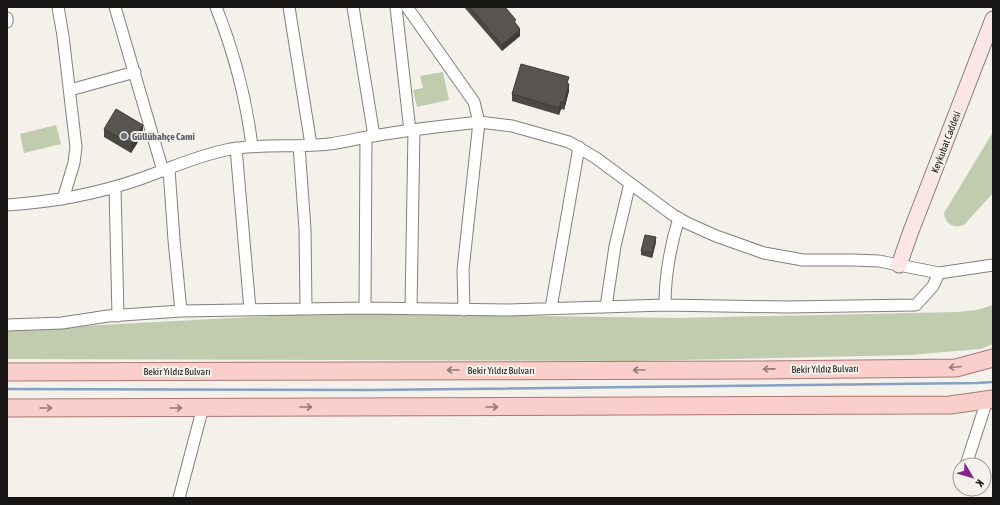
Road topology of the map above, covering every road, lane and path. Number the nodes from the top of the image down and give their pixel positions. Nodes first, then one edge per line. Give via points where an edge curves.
1 (58, 7) edge
2 (115, 7) edge
3 (216, 7) edge
4 (289, 7) edge
5 (353, 7) edge
6 (396, 7) edge
7 (408, 7) edge
8 (7, 18) edge
9 (993, 19) edge
10 (7, 22) edge
11 (135, 72) junction
12 (70, 90) junction
13 (478, 122) junction
14 (412, 130) junction
15 (370, 136) junction
16 (311, 145) junction
17 (252, 146) junction
18 (299, 146) junction
19 (579, 147) junction
20 (236, 148) junction
21 (166, 170) junction
22 (630, 183) junction
23 (115, 187) junction
24 (63, 199) junction
25 (7, 205) edge
26 (679, 218) junction
27 (900, 265) junction
28 (993, 265) edge
29 (939, 273) junction
30 (665, 305) junction
31 (606, 307) junction
32 (306, 308) junction
33 (365, 308) junction
34 (551, 308) junction
35 (411, 309) junction
36 (181, 310) junction
37 (250, 310) junction
38 (464, 310) junction
39 (118, 316) junction
40 (7, 325) edge
41 (993, 358) edge
42 (7, 372) edge
43 (990, 400) edge
44 (203, 407) junction
45 (7, 408) edge
46 (969, 457) edge
47 (179, 498) edge

1 - 12 street
2 - 11 street
3 - 17 street via 242,86
4 - 16 street
5 - 15 street
6 - 14 street
7 - 13 street via 474,102
8 - 10 street
9 - 27 street, Keykubat Caddesi
11 - 12 street
11 - 21 street
12 - 24 street via 76,147
13 - 14 street
13 - 19 street via 512,126
13 - 38 street via 463,270
14 - 15 street
14 - 35 street
15 - 16 street
15 - 33 street
16 - 18 street
17 - 18 street
17 - 20 street
18 - 32 street via 305,229
19 - 22 street
19 - 34 street
20 - 21 street via 202,156
20 - 37 street
21 - 23 street
21 - 36 street
22 - 26 street
22 - 31 street via 615,246
23 - 24 street
23 - 39 street
24 - 25 street
26 - 27 street via 716,236 776,256 803,260 864,260
26 - 30 street via 668,264
27 - 29 street
28 - 29 street
29 - 30 street via 916,305
30 - 31 street
31 - 34 street
32 - 33 street
32 - 37 street
33 - 35 street
34 - 38 street
35 - 38 street
36 - 37 street
36 - 39 street
39 - 40 street via 62,323
41 -> 42 main road, Bekir Yıldız Bulvarı via 956,368
44 -> 43 main road via 950,406
43 - 46 street
45 -> 44 main road
44 - 47 street

